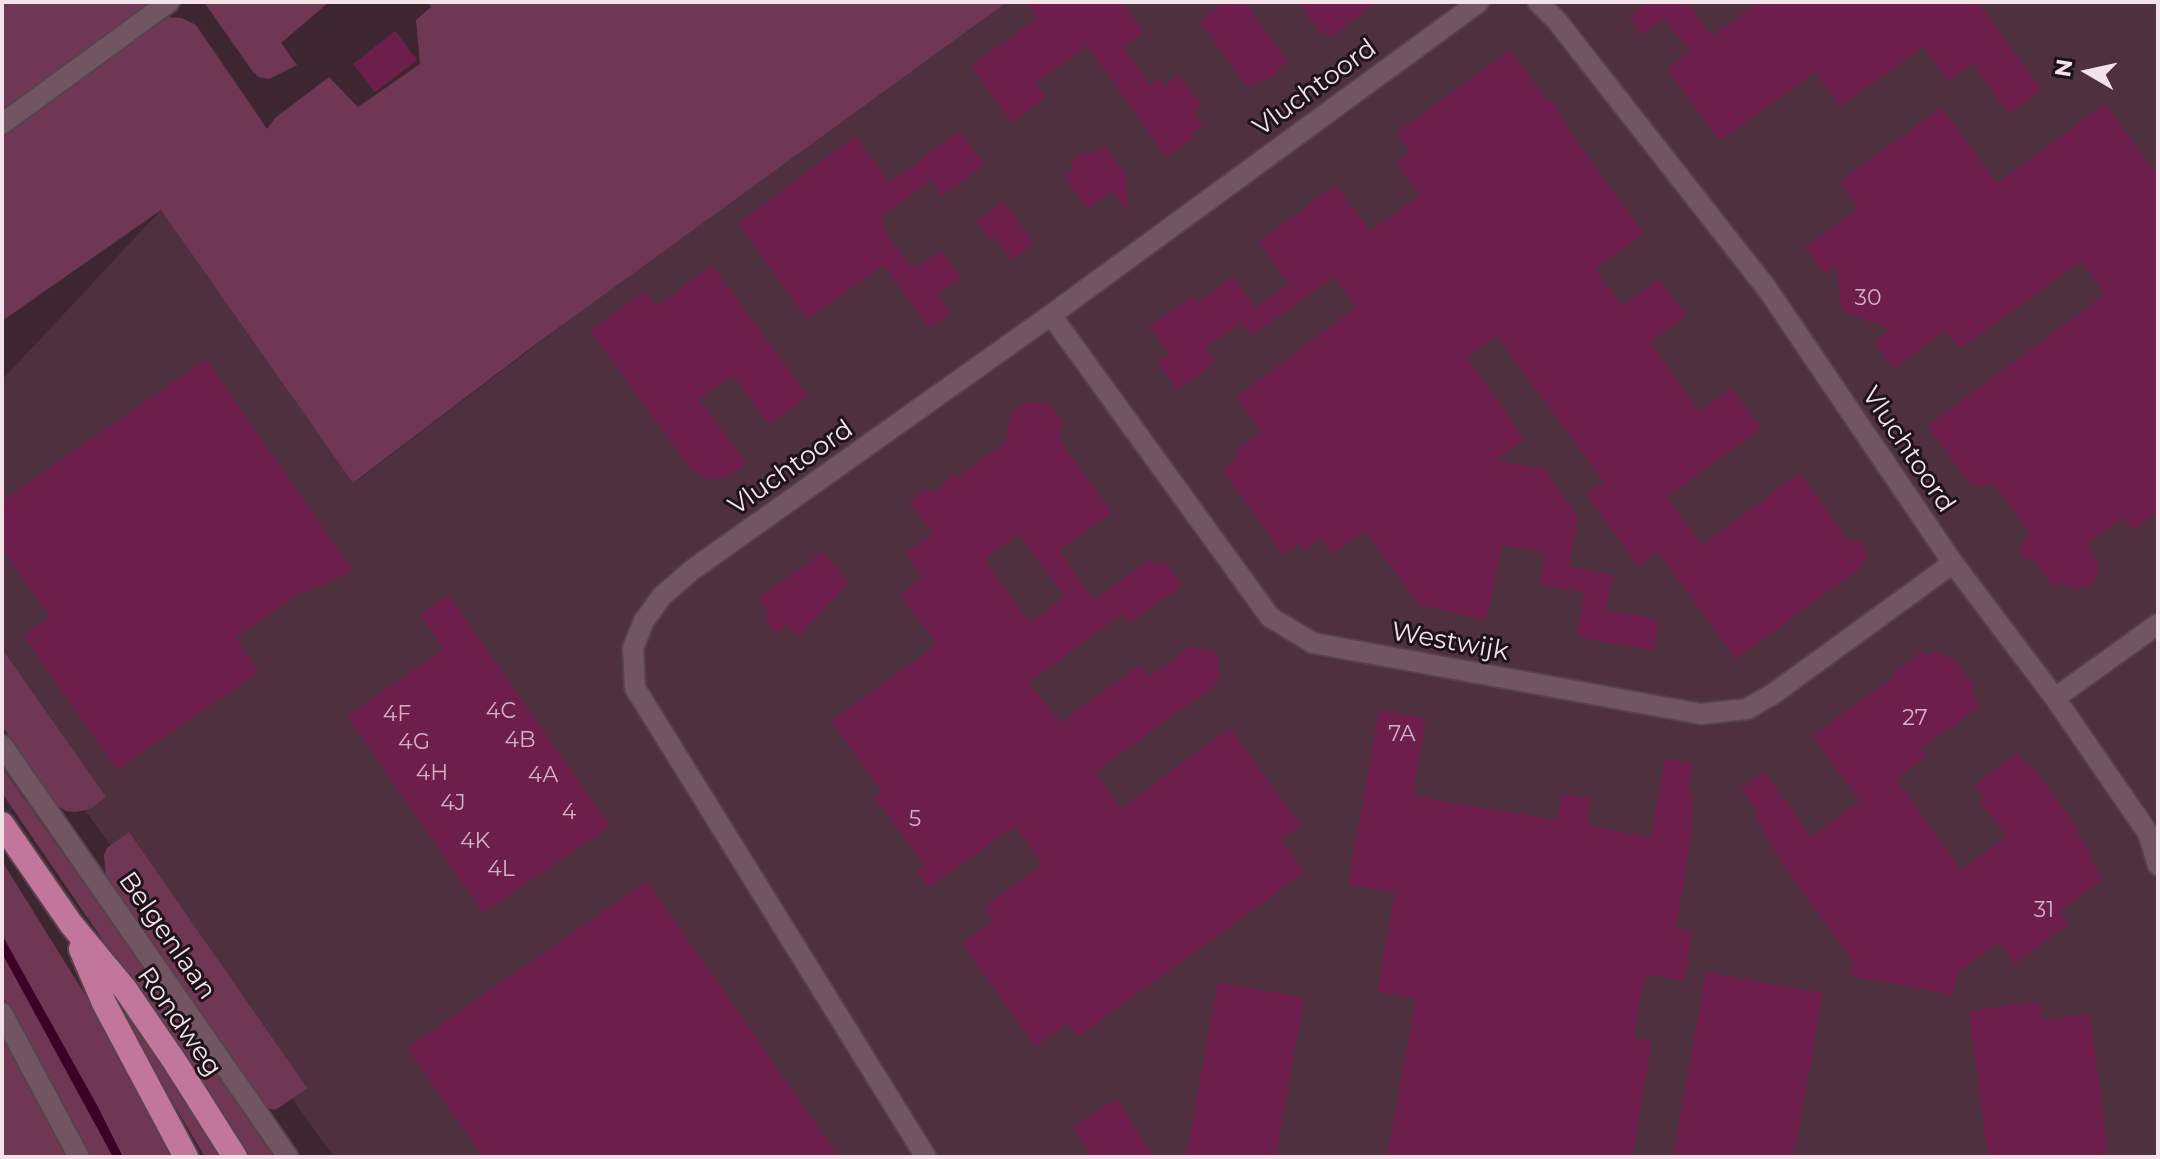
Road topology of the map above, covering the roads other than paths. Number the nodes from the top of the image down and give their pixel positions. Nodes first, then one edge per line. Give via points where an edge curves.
1 (169, 2) edge
2 (1479, 2) edge
3 (1538, 2) edge
4 (2, 124) edge
5 (1051, 315) junction
6 (1953, 563) junction
7 (2158, 624) edge
8 (2055, 698) junction
9 (2, 745) edge
10 (2, 824) edge
11 (2158, 865) edge
12 (71, 924) junction
13 (2, 1013) edge
14 (79, 1157) edge
15 (186, 1157) edge
16 (235, 1157) edge
17 (288, 1157) edge
18 (926, 1157) edge

1 - 4 street
2 - 5 street, Vluchtoord
3 - 6 street, Vluchtoord via 1768,290
5 - 6 street, Westwijk via 1270,617 1313,643 1701,714 1747,709
5 - 18 street, Vluchtoord via 692,570 662,596 633,648 635,688
6 - 8 street, Vluchtoord
7 - 8 street
8 - 11 street, Vluchtoord via 2148,833
9 - 17 street, Belgenlaan
10 - 12 main road, Rondweg
12 - 15 main road, Rondweg via 104,1003
12 - 16 main road, Rondweg via 125,989
13 - 14 street

